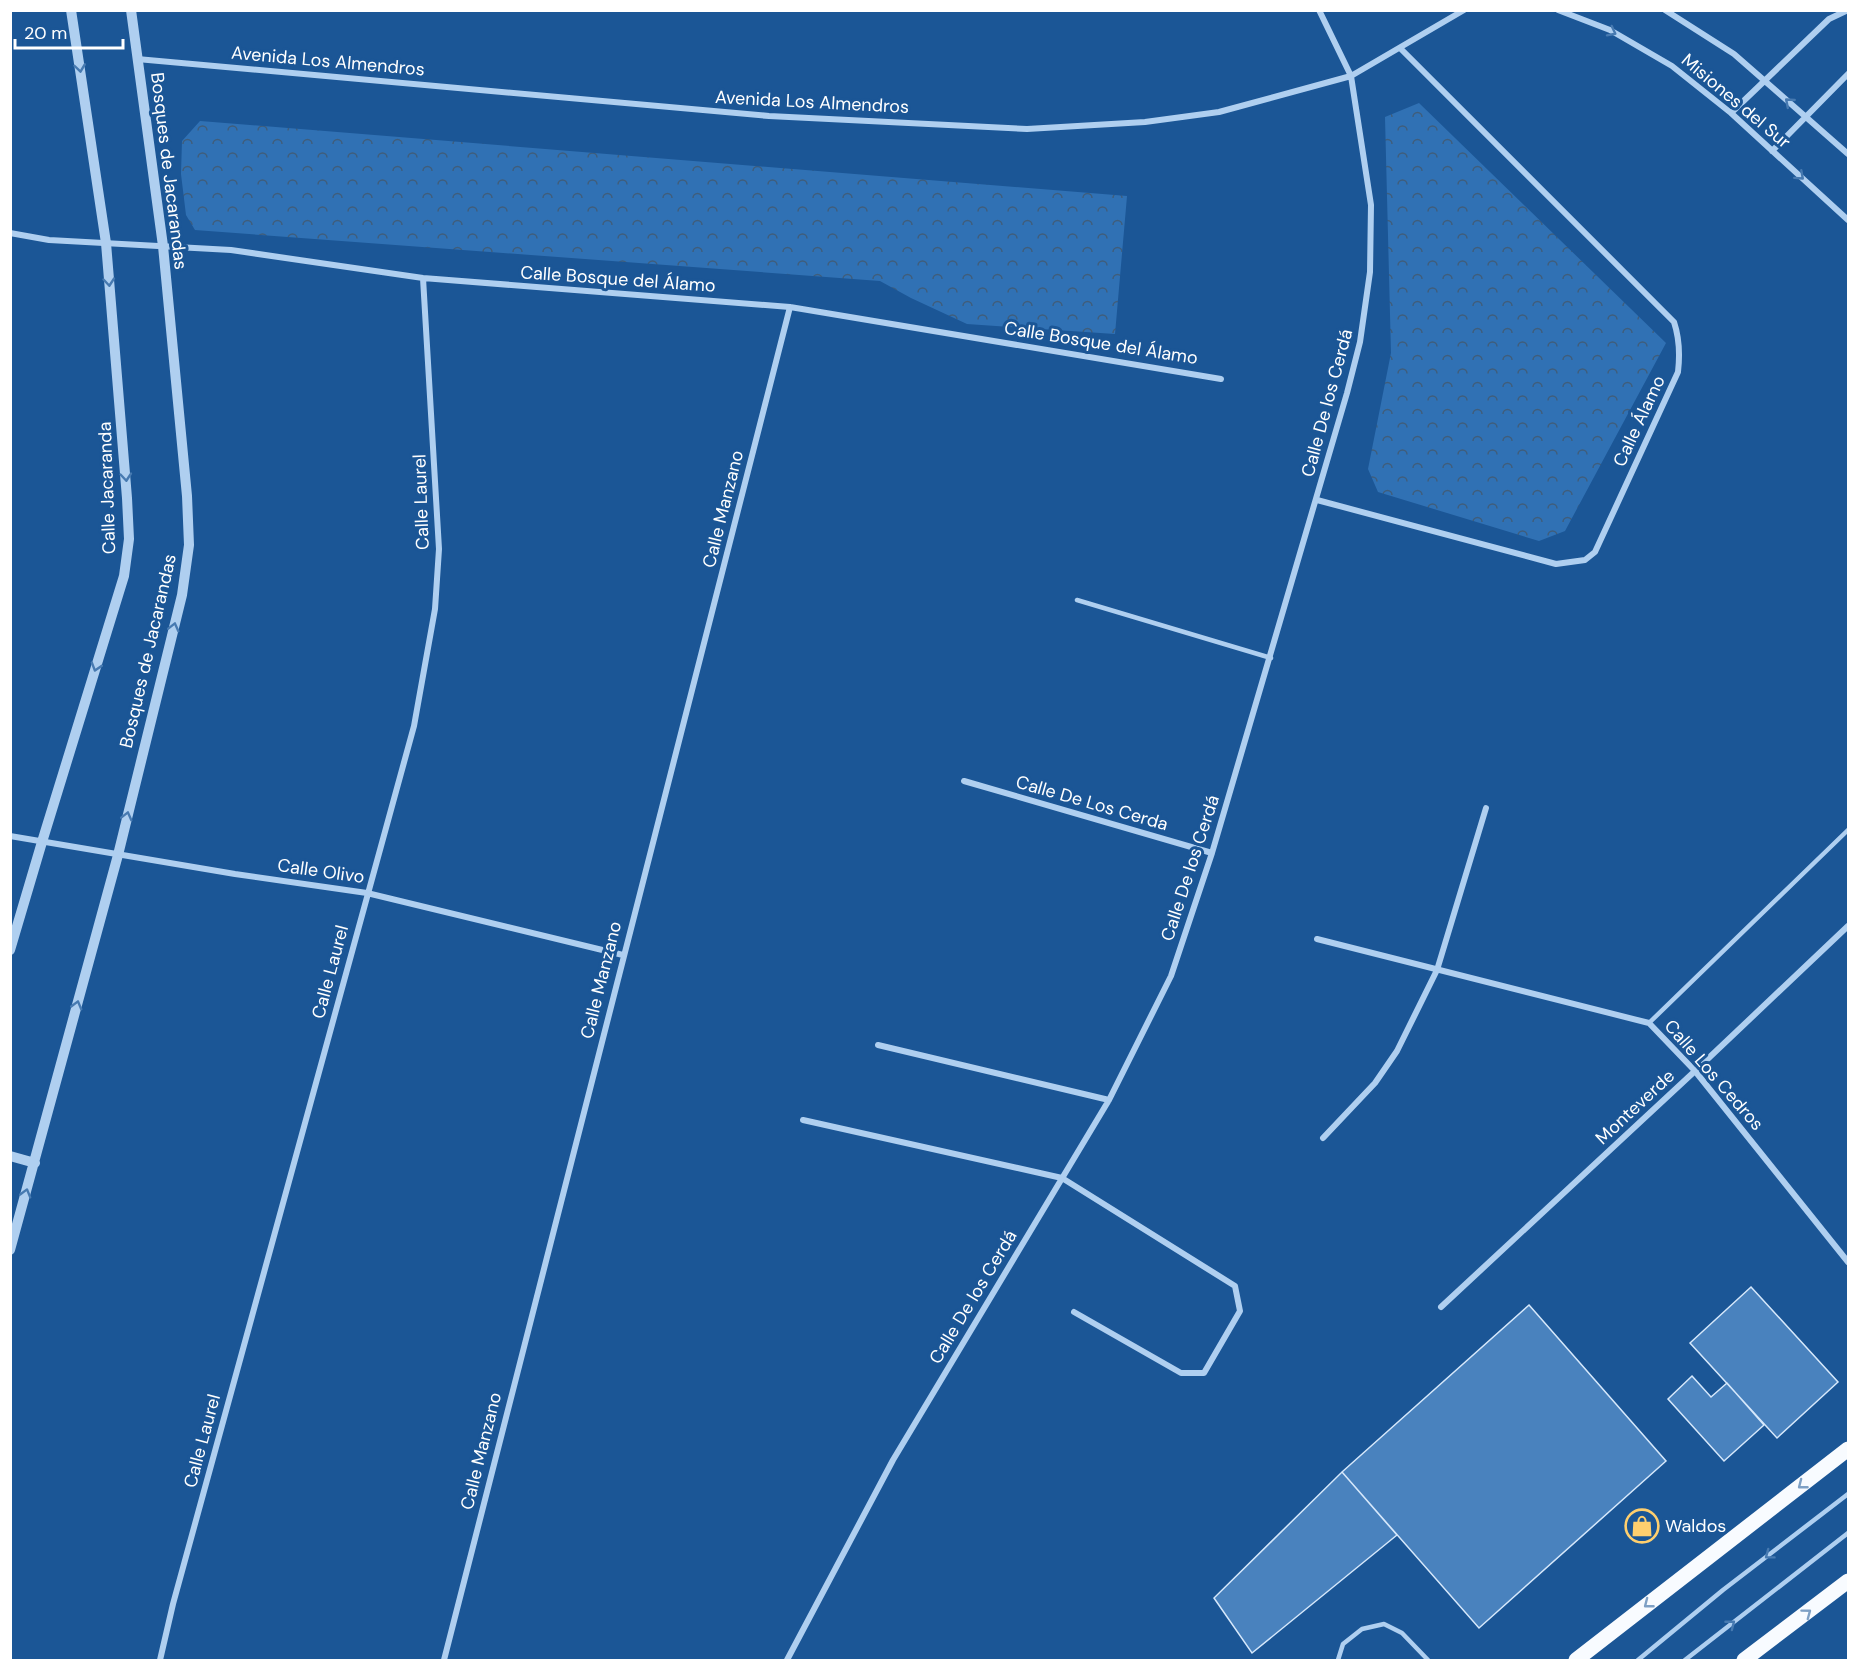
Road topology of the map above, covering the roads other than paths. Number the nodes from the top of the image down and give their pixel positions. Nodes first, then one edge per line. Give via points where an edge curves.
1 (71, 10) edge
2 (131, 10) edge
3 (1319, 10) edge
4 (1464, 10) edge
5 (1558, 10) edge
6 (1665, 10) edge
7 (1848, 10) edge
8 (1401, 48) junction
9 (137, 59) junction
10 (1848, 74) edge
11 (1351, 76) junction
12 (1764, 81) junction
13 (1731, 113) junction
14 (1807, 117) junction
15 (1772, 151) junction
16 (1848, 154) edge
17 (1848, 220) edge
18 (10, 233) edge
19 (106, 243) junction
20 (163, 246) junction
21 (423, 278) junction
22 (790, 307) junction
23 (1221, 379) dead end
24 (1317, 500) junction
25 (1077, 600) dead end
26 (1270, 658) junction
27 (964, 781) dead end
28 (1486, 808) dead end
29 (1848, 830) edge
30 (10, 836) edge
31 (42, 842) junction
32 (1212, 853) junction
33 (118, 855) junction
34 (367, 893) junction
35 (1848, 926) edge
36 (1317, 939) dead end
37 (10, 950) edge
38 (623, 955) junction
39 (1437, 970) junction
40 (1649, 1023) junction
41 (878, 1045) dead end
42 (1695, 1071) junction
43 (1109, 1100) junction
44 (803, 1120) dead end
45 (1323, 1138) dead end
46 (10, 1156) edge
47 (35, 1163) junction
48 (1062, 1178) junction
49 (10, 1250) edge
50 (1848, 1262) edge
51 (1441, 1307) dead end
52 (1074, 1312) dead end
53 (1848, 1449) edge
54 (1848, 1494) edge
55 (1848, 1533) edge
56 (1848, 1581) edge
57 (160, 1660) edge
58 (444, 1660) edge
59 (787, 1660) edge
60 (1338, 1660) edge
61 (1428, 1660) edge
62 (1576, 1660) edge
63 (1638, 1660) edge
64 (1685, 1660) edge
65 (1744, 1660) edge

1 -> 19 street, Calle Jacaranda
2 - 9 street, Bosques de Jacarandas
3 - 11 street, Calle De los Cerdá
4 - 8 street, Avenida Los Almendros
5 -> 13 street, Misiones del Sur via 1610,30 1672,66
6 - 12 street, Misiones del Sur via 1734,54
7 - 12 street via 1829,19
8 - 11 street, Avenida Los Almendros
8 - 24 street, Calle Álamo via 1674,322 1680,353 1678,372 1595,552 1585,560 1556,564
9 - 11 street, Avenida Los Almendros via 769,116 1027,129 1145,122 1219,112
9 - 20 street, Bosques de Jacarandas
10 - 14 street
11 - 24 street, Calle De los Cerdá via 1371,205 1370,272 1360,342
12 - 13 street
14 -> 12 street, Misiones del Sur
13 - 15 street, Misiones del Sur
14 - 15 street
14 - 16 street, Misiones del Sur
15 -> 17 street, Misiones del Sur
18 - 19 street, Calle Bosque del Álamo
19 - 20 street, Calle Bosque del Álamo
19 -> 31 street, Calle Jacaranda via 129,538 124,576
20 - 21 street, Calle Bosque del Álamo via 231,250
33 -> 20 street, Bosques de Jacarandas via 182,595 189,545
21 - 22 street, Calle Bosque del Álamo
21 - 34 street, Calle Laurel via 439,549 435,609 414,726
22 - 23 street, Calle Bosque del Álamo
22 - 38 street, Calle Manzano
24 - 26 street, Calle De los Cerdá
25 - 26 lane
26 - 32 street, Calle De los Cerdá
27 - 32 street, Calle De Los Cerda
28 - 39 street
29 - 40 lane
30 - 31 street, Calle Olivo
31 - 33 street, Calle Olivo
31 - 37 street, Calle Jacaranda
32 - 43 street, Calle De los Cerdá via 1171,976
33 - 34 street, Calle Olivo
47 -> 33 street, Bosques de Jacarandas
34 - 38 street, Calle Olivo
34 - 57 street, Calle Laurel
35 - 42 street, Monteverde
36 - 39 street, Calle Los Cedros
38 - 58 street, Calle Manzano
39 - 40 street, Calle Los Cedros
39 - 45 street via 1397,1051 1375,1083
40 - 42 street, Calle Los Cedros
41 - 43 street
42 - 50 street, Calle Los Cedros
42 - 51 street, Monteverde
43 - 48 street, Calle De los Cerdá
44 - 48 street
46 - 47 street
49 -> 47 street, Bosques de Jacarandas
48 - 52 street via 1235,1286 1240,1311 1204,1373 1182,1373
48 - 59 street, Calle De los Cerdá via 893,1460
53 -> 62 main road
54 -> 63 lane
64 -> 55 lane
65 -> 56 main road
60 - 61 lane via 1349,1639 1362,1629 1384,1624 1402,1633

